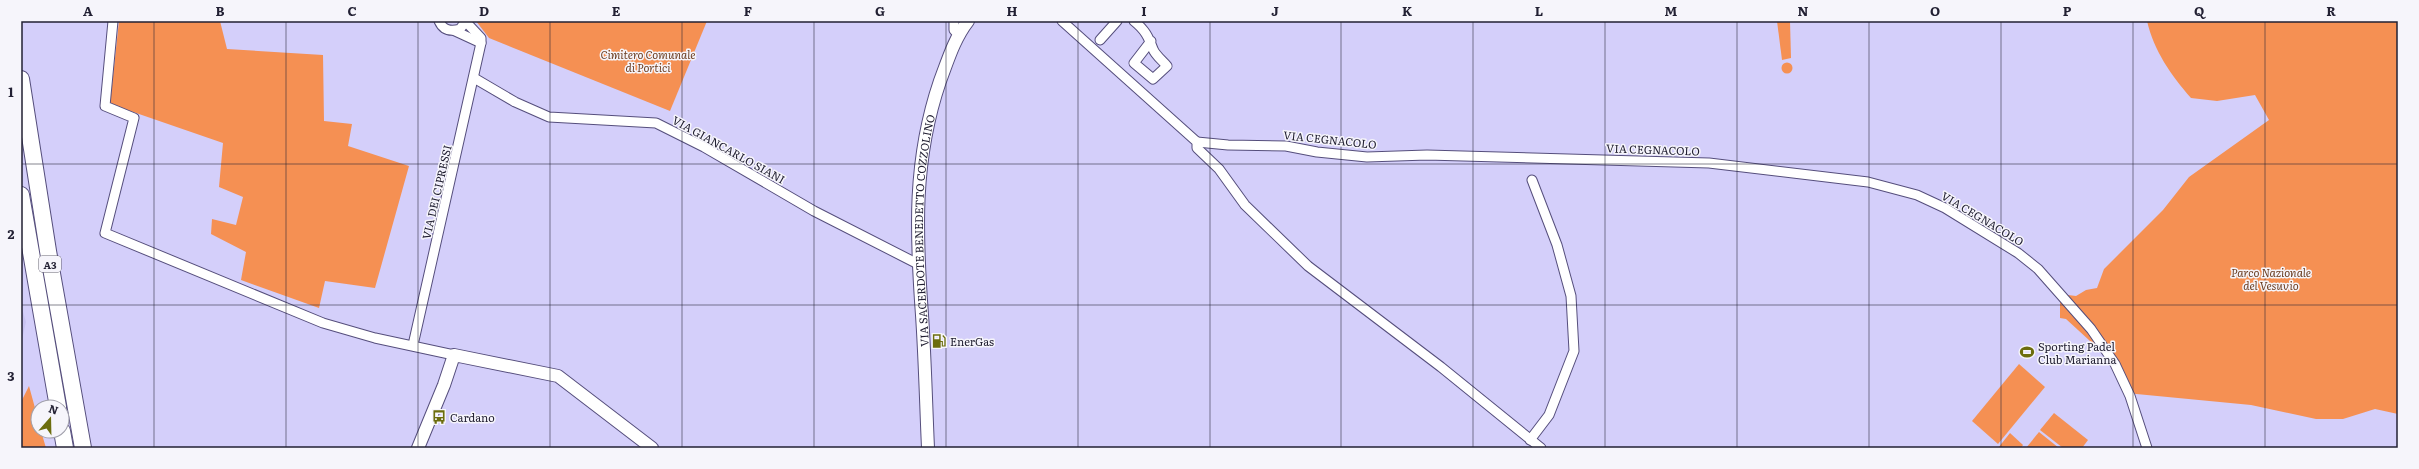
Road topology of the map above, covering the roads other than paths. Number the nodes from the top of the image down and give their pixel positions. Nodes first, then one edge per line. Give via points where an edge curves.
1 (114, 21) edge
2 (954, 21) edge
3 (968, 21) edge
4 (1062, 21) edge
5 (1117, 21) edge
6 (1134, 21) edge
7 (438, 22) edge
8 (466, 22) edge
9 (455, 31) junction
10 (958, 34) junction
11 (1100, 40) dead end
12 (1151, 41) dead end
13 (481, 43) junction
14 (474, 78) junction
15 (21, 79) edge
16 (1197, 142) junction
17 (1532, 180) dead end
18 (21, 195) edge
19 (918, 264) junction
20 (413, 346) junction
21 (454, 355) junction
22 (57, 399) edge
23 (1530, 440) junction
24 (649, 447) edge
25 (83, 448) edge
26 (418, 448) edge
27 (928, 448) edge
28 (1541, 448) edge
29 (2147, 448) edge

1 - 20 street via 104,106 134,118 105,233 323,322 375,338
2 - 10 street via 954,30
3 - 10 main road, VIA SACERDOTE BENEDETTO COZZOLINO
4 - 16 street
5 - 11 street
6 - 12 street via 1145,30
7 - 9 street via 446,29
8 - 9 street
8 - 13 street via 482,38
9 - 13 street
10 - 19 main road, VIA SACERDOTE BENEDETTO COZZOLINO via 925,130 916,219
13 - 14 street, VIA DEI CIPRESSI
14 - 19 street, VIA GIANCARLO SIANI via 515,102 549,117 656,122 814,211
14 - 20 street, VIA DEI CIPRESSI
15 - 25 highway, A3 via 48,252
16 - 23 street via 1197,148 1218,169 1246,205 1308,266 1441,367
16 - 29 street, VIA CEGNACOLO via 1228,146 1286,146 1367,157 1427,155 1709,163 1868,182 1917,195 1945,208 2018,253 2038,269 2091,329 2115,364 2130,396
17 - 23 street via 1557,245 1571,296 1574,351 1549,415
18 - 22 highway, A3
19 - 27 main road, VIA SACERDOTE BENEDETTO COZZOLINO
20 - 21 street
21 - 24 main road via 558,376
21 - 26 main road via 437,405
23 - 28 street

